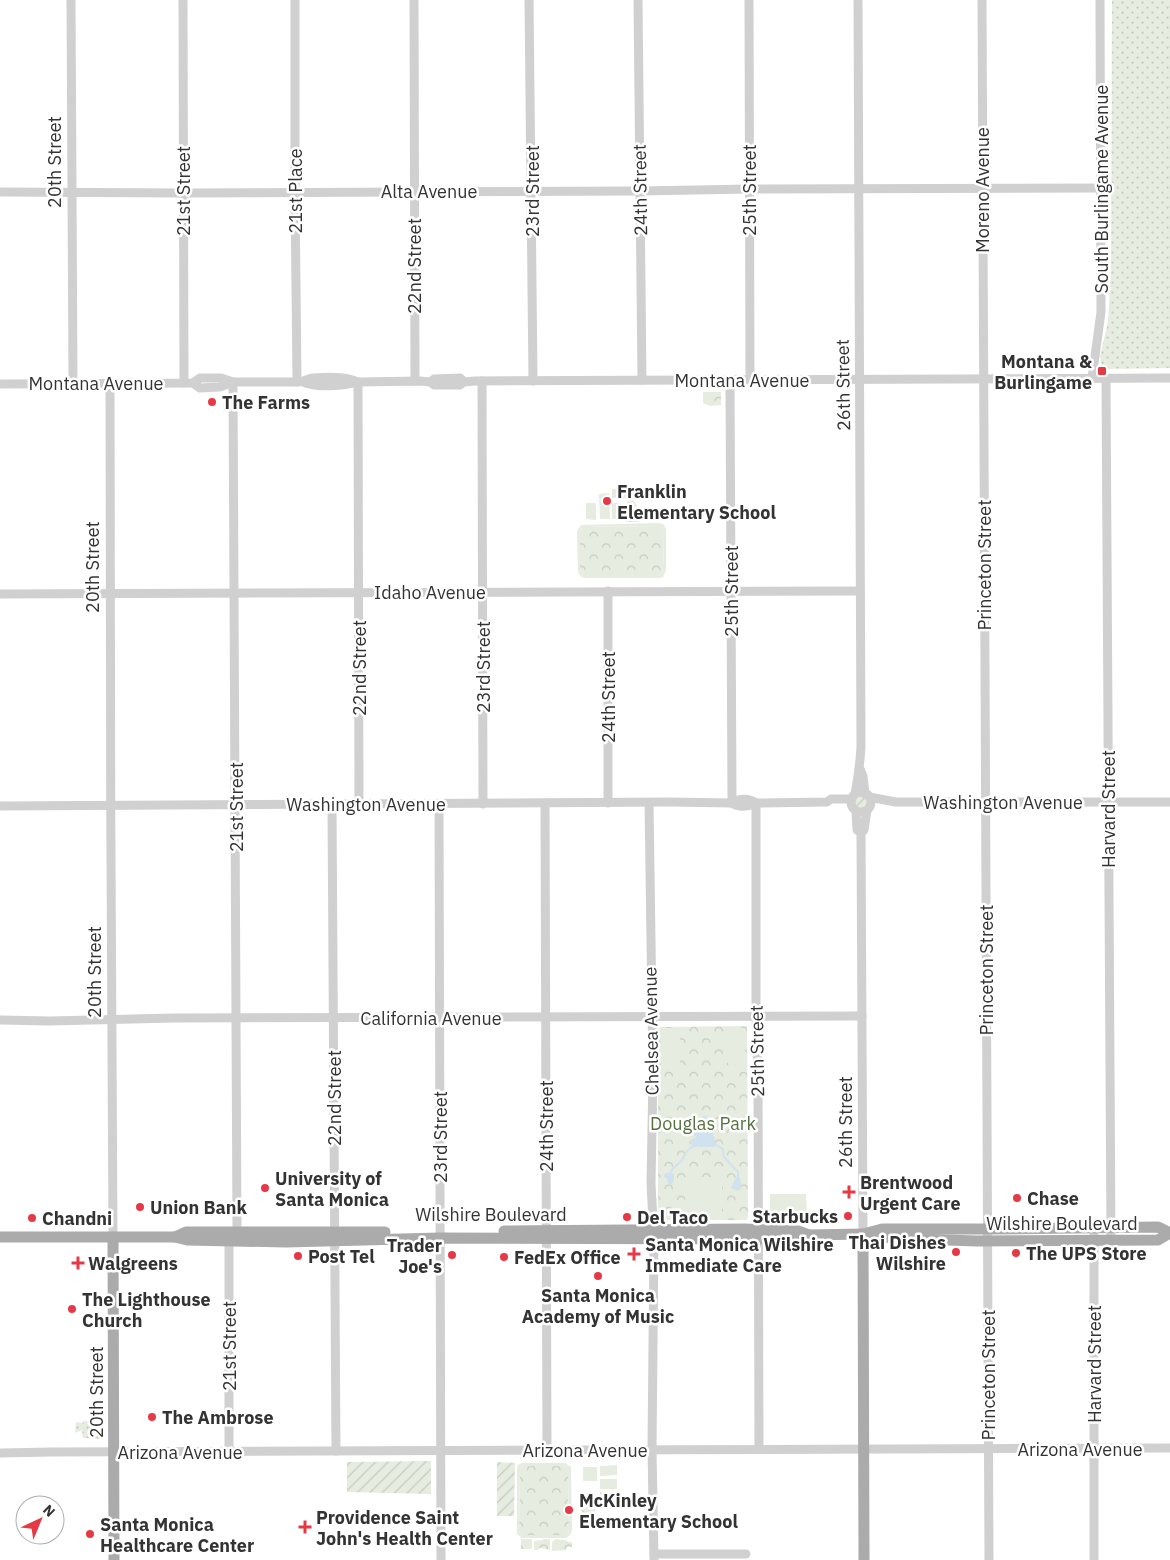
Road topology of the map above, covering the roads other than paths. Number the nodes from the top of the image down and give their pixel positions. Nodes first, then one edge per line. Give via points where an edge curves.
1 (71, 0) edge
2 (183, 0) edge
3 (295, 0) edge
4 (414, 0) edge
5 (530, 0) edge
6 (638, 0) edge
7 (748, 0) edge
8 (858, 0) edge
9 (982, 0) edge
10 (1100, 0) edge
11 (749, 188) junction
12 (1100, 188) junction
13 (859, 189) junction
14 (982, 189) junction
15 (414, 191) junction
16 (532, 191) junction
17 (640, 191) junction
18 (0, 192) edge
19 (72, 192) junction
20 (295, 192) junction
21 (183, 193) junction
22 (1092, 378) junction
23 (1170, 378) edge
24 (983, 379) junction
25 (1106, 379) junction
26 (642, 380) junction
27 (730, 380) junction
28 (750, 380) junction
29 (860, 380) junction
30 (482, 381) junction
31 (533, 381) junction
32 (233, 382) junction
33 (300, 382) junction
34 (358, 382) junction
35 (415, 382) junction
36 (110, 383) junction
37 (188, 383) junction
38 (0, 384) edge
39 (73, 384) junction
40 (608, 591) junction
41 (732, 591) junction
42 (860, 591) junction
43 (484, 592) junction
44 (234, 593) junction
45 (358, 593) junction
46 (0, 594) edge
47 (109, 595) junction
48 (860, 769) junction
49 (732, 802) junction
50 (868, 802) junction
51 (985, 802) junction
52 (1108, 802) junction
53 (1170, 802) edge
54 (545, 803) junction
55 (608, 803) junction
56 (649, 803) junction
57 (756, 803) junction
58 (854, 803) junction
59 (332, 804) junction
60 (359, 804) junction
61 (438, 804) junction
62 (483, 804) junction
63 (236, 805) junction
64 (0, 806) edge
65 (111, 806) junction
66 (861, 833) junction
67 (756, 1016) junction
68 (862, 1016) junction
69 (545, 1017) junction
70 (651, 1017) junction
71 (111, 1018) junction
72 (236, 1018) junction
73 (333, 1018) junction
74 (439, 1018) junction
75 (0, 1020) edge
76 (1093, 1227) junction
77 (1111, 1227) junction
78 (1170, 1233) edge
79 (546, 1234) junction
80 (758, 1234) junction
81 (863, 1234) junction
82 (334, 1235) junction
83 (440, 1235) junction
84 (654, 1235) junction
85 (987, 1235) junction
86 (112, 1237) junction
87 (0, 1238) edge
88 (175, 1238) junction
89 (229, 1238) junction
90 (1094, 1240) junction
91 (1111, 1240) junction
92 (1170, 1448) edge
93 (652, 1449) junction
94 (759, 1449) junction
95 (988, 1449) junction
96 (1094, 1449) junction
97 (547, 1450) junction
98 (864, 1450) junction
99 (441, 1451) junction
100 (114, 1452) junction
101 (229, 1452) junction
102 (336, 1452) junction
103 (0, 1453) edge
104 (746, 1554) dead end
105 (654, 1557) edge
106 (114, 1560) edge
107 (442, 1560) edge
108 (864, 1560) edge
109 (989, 1560) edge
110 (1094, 1560) edge

1 - 19 street, 20th Street
2 - 21 street, 21st Street
3 - 20 street, 21st Place
4 - 15 street, 22nd Street
5 - 16 street, 23rd Street
6 - 17 street, 24th Street
7 - 11 street, 25th Street
8 - 13 street, 26th Street
9 - 14 street, Moreno Avenue
10 - 12 street, South Burlingame Avenue
11 - 13 street, Alta Avenue
11 - 17 street, Alta Avenue
11 - 28 street, 25th Street
12 - 14 street, Alta Avenue
12 - 22 street, South Burlingame Avenue via 1101,312
13 - 14 street, Alta Avenue
13 - 29 street, 26th Street
14 - 24 street, Moreno Avenue
15 - 16 street, Alta Avenue
15 - 20 street, Alta Avenue
15 - 35 street, 22nd Street
16 - 17 street, Alta Avenue
16 - 31 street, 23rd Street
17 - 26 street, 24th Street
18 - 19 street, Alta Avenue
19 - 21 street, Alta Avenue
19 - 39 street, 20th Street
20 - 21 street, Alta Avenue
20 - 33 street, 21st Place
21 - 37 street, 21st Street
22 - 24 street, Montana Avenue
22 - 25 street, Montana Avenue
23 - 25 street, Montana Avenue
24 - 29 street, Montana Avenue
24 - 51 street, Princeton Street
25 - 52 street, Harvard Street
26 - 27 street, Montana Avenue
26 - 31 street, Montana Avenue
27 - 28 street, Montana Avenue
27 - 41 street, 25th Street
28 - 29 street, Montana Avenue
29 - 42 street, 26th Street
30 - 31 street, Montana Avenue
30 - 35 street, Montana Avenue via 460,385
30 - 43 street, 23rd Street
32 - 33 street, Montana Avenue
32 - 37 street, Montana Avenue via 221,378 200,378
32 - 44 street, 21st Street
33 - 34 street, Montana Avenue via 310,378 350,378
34 - 35 street, Montana Avenue
34 - 45 street, 22nd Street
36 - 37 street, Montana Avenue
36 - 39 street, Montana Avenue
36 - 47 street, 20th Street
38 - 39 street, Montana Avenue
40 - 41 street, Idaho Avenue
40 - 43 street, Idaho Avenue
40 - 55 street, 24th Street
41 - 42 street, Idaho Avenue
41 - 49 street, 25th Street
42 - 48 street, 26th Street
43 - 45 street, Idaho Avenue
43 - 62 street, 23rd Street
44 - 45 street, Idaho Avenue
44 - 47 street, Idaho Avenue
44 - 63 street, 21st Street
45 - 60 street, 22nd Street
46 - 47 street, Idaho Avenue
47 - 65 street, 20th Street
48 - 50 street, 26th Street
48 - 58 street, 26th Street
49 - 56 street, Washington Avenue
49 - 57 street, Washington Avenue via 736,806
50 - 51 street, Washington Avenue
50 - 58 street via 861,793
50 - 58 street via 862,812
50 - 66 street, 26th Street
51 - 52 street, Washington Avenue
51 - 85 street, Princeton Street
52 - 53 street, Washington Avenue
52 - 77 street, Harvard Street
54 - 55 street, Washington Avenue
54 - 62 street, Washington Avenue
54 - 69 street, 24th Street
55 - 56 street, Washington Avenue
56 - 70 street, Chelsea Avenue
57 - 58 street, Washington Avenue via 831,800
57 - 67 street, 25th Street
58 - 66 street, 26th Street via 857,830
59 - 60 street, Washington Avenue
59 - 63 street, Washington Avenue
59 - 73 street, 22nd Street
60 - 61 street, Washington Avenue
61 - 62 street, Washington Avenue
61 - 74 street, 23rd Street
63 - 65 street, Washington Avenue
63 - 72 street, 21st Street
64 - 65 street, Washington Avenue
65 - 71 street, 20th Street
66 - 68 street, 26th Street
67 - 68 street, California Avenue
67 - 70 street, California Avenue
67 - 80 street, 25th Street
68 - 81 street, 26th Street
69 - 70 street, California Avenue
69 - 74 street, California Avenue
69 - 79 street, 24th Street
70 - 84 street, Chelsea Avenue
71 - 72 street, California Avenue
71 - 75 street, California Avenue
71 - 86 street, 20th Street
72 - 73 street, California Avenue
72 - 89 street, 21st Street
73 - 74 street, California Avenue
73 - 82 street, 22nd Street
74 - 83 street, 23rd Street
76 - 77 main road, Wilshire Boulevard
76 - 85 main road, Wilshire Boulevard
76 - 90 street, Harvard Street
77 - 78 main road, Wilshire Boulevard via 1158,1227
77 - 91 street, Harvard Street
78 - 91 main road, Wilshire Boulevard via 1158,1240
79 - 83 main road, Wilshire Boulevard
79 - 84 main road, Wilshire Boulevard
79 - 97 street, 24th Street
80 - 81 main road, Wilshire Boulevard via 798,1238
80 - 84 main road, Wilshire Boulevard
80 - 94 street, 25th Street
81 - 85 main road, Wilshire Boulevard via 892,1238
81 - 98 main road, 26th Street
82 - 83 main road, Wilshire Boulevard
82 - 89 main road, Wilshire Boulevard via 286,1242
82 - 102 street, 22nd Street
83 - 99 street, 23rd Street
84 - 93 street, Chelsea Avenue
85 - 90 main road, Wilshire Boulevard
85 - 95 street, Princeton Street
86 - 87 main road, Wilshire Boulevard
86 - 88 main road, Wilshire Boulevard
86 - 100 main road, 20th Street
88 - 89 main road, Wilshire Boulevard
88 - 89 main road, Wilshire Boulevard via 186,1232
89 - 101 street, 21st Street
90 - 91 main road, Wilshire Boulevard
90 - 96 street, Harvard Street
92 - 96 street, Arizona Avenue
93 - 94 street, Arizona Avenue
93 - 97 street, Arizona Avenue
93 - 105 street, Chelsea Avenue
94 - 98 street, Arizona Avenue
95 - 96 street, Arizona Avenue
95 - 98 street, Arizona Avenue
95 - 109 street, Princeton Street
96 - 110 street, Harvard Street
97 - 99 street, Arizona Avenue
98 - 108 main road, 26th Street
99 - 102 street, Arizona Avenue
99 - 107 street, 23rd Street
100 - 101 street, Arizona Avenue
100 - 103 street, Arizona Avenue
100 - 106 main road, 20th Street
101 - 102 street, Arizona Avenue
104 - 105 street

